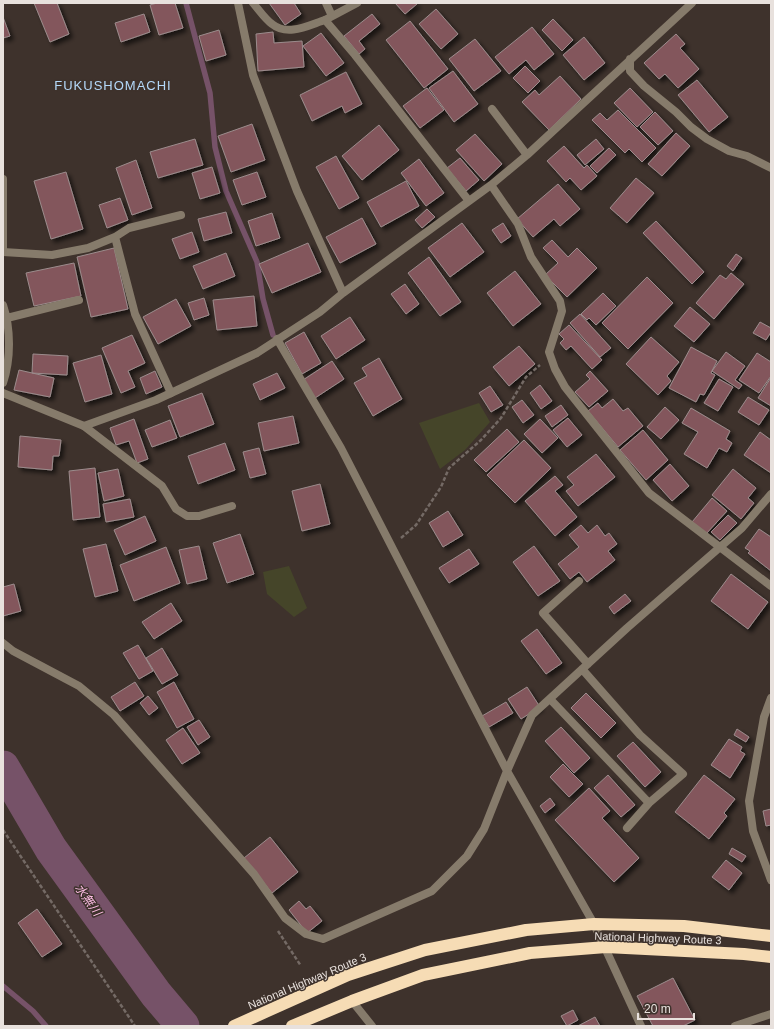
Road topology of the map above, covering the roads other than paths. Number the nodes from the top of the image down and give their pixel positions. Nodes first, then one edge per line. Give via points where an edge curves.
1 (238, 3) edge
2 (253, 3) edge
3 (326, 3) edge
4 (357, 3) edge
5 (692, 3) edge
6 (329, 18) junction
7 (630, 59) junction
8 (492, 109) dead end
9 (527, 155) junction
10 (771, 168) edge
11 (3, 179) edge
12 (491, 185) junction
13 (469, 201) junction
14 (181, 215) dead end
15 (115, 237) junction
16 (3, 251) edge
17 (343, 293) junction
18 (79, 300) dead end
19 (3, 305) edge
20 (6, 318) junction
21 (277, 339) junction
22 (3, 382) edge
23 (3, 393) edge
24 (171, 393) junction
25 (84, 426) junction
26 (771, 494) edge
27 (232, 506) dead end
28 (720, 547) junction
29 (579, 581) dead end
30 (771, 586) edge
31 (3, 643) edge
32 (585, 666) junction
33 (771, 698) edge
34 (550, 699) junction
35 (507, 771) junction
36 (649, 803) junction
37 (627, 828) dead end
38 (771, 880) edge
39 (594, 924) junction
40 (771, 936) edge
41 (606, 947) junction
42 (771, 957) edge
43 (352, 1001) junction
44 (771, 1014) edge
45 (234, 1026) edge
46 (292, 1026) edge
47 (372, 1026) edge
48 (641, 1026) edge
49 (735, 1026) edge

1 - 17 street via 253,76 297,191
2 - 6 street via 272,25 283,29 294,30
3 - 6 street
4 - 6 street
5 - 7 street
6 - 13 street
7 - 9 street
7 - 10 street via 630,71 690,127 729,151 747,156
8 - 9 street
9 - 12 street
11 - 16 street
12 - 13 street
12 - 28 street via 518,224 531,257 560,301 562,311 549,352 565,386 649,493
13 - 17 street
14 - 15 street via 129,228
15 - 16 street via 88,248 52,255
15 - 24 street via 135,314
17 - 21 street via 320,312
18 - 20 street
19 - 20 street
20 - 22 street via 7,369
21 - 24 street via 257,353
21 - 35 street via 341,448
23 - 25 street
24 - 25 street
25 - 27 street via 162,486 176,509 187,516 199,516
26 - 28 street via 742,528
28 - 30 street
28 - 32 street
29 - 32 street via 543,613
31 - 35 street via 13,651 79,686 114,714 254,874 286,918 306,934 323,939 432,891 467,856 484,829
32 - 34 street
32 - 36 street via 640,734 683,774
33 - 38 street via 764,717 749,801 753,831
34 - 35 street via 532,715
34 - 36 street
35 - 39 street
36 - 37 street
39 - 40 highway, National Highway Route 3 via 684,926
39 - 41 street
39 - 45 highway, National Highway Route 3 via 526,930 425,950 348,975
41 - 42 highway, National Highway Route 3
41 - 43 highway, National Highway Route 3 via 530,954 422,975
41 - 48 street
43 - 46 highway, National Highway Route 3
43 - 47 street
44 - 49 street

